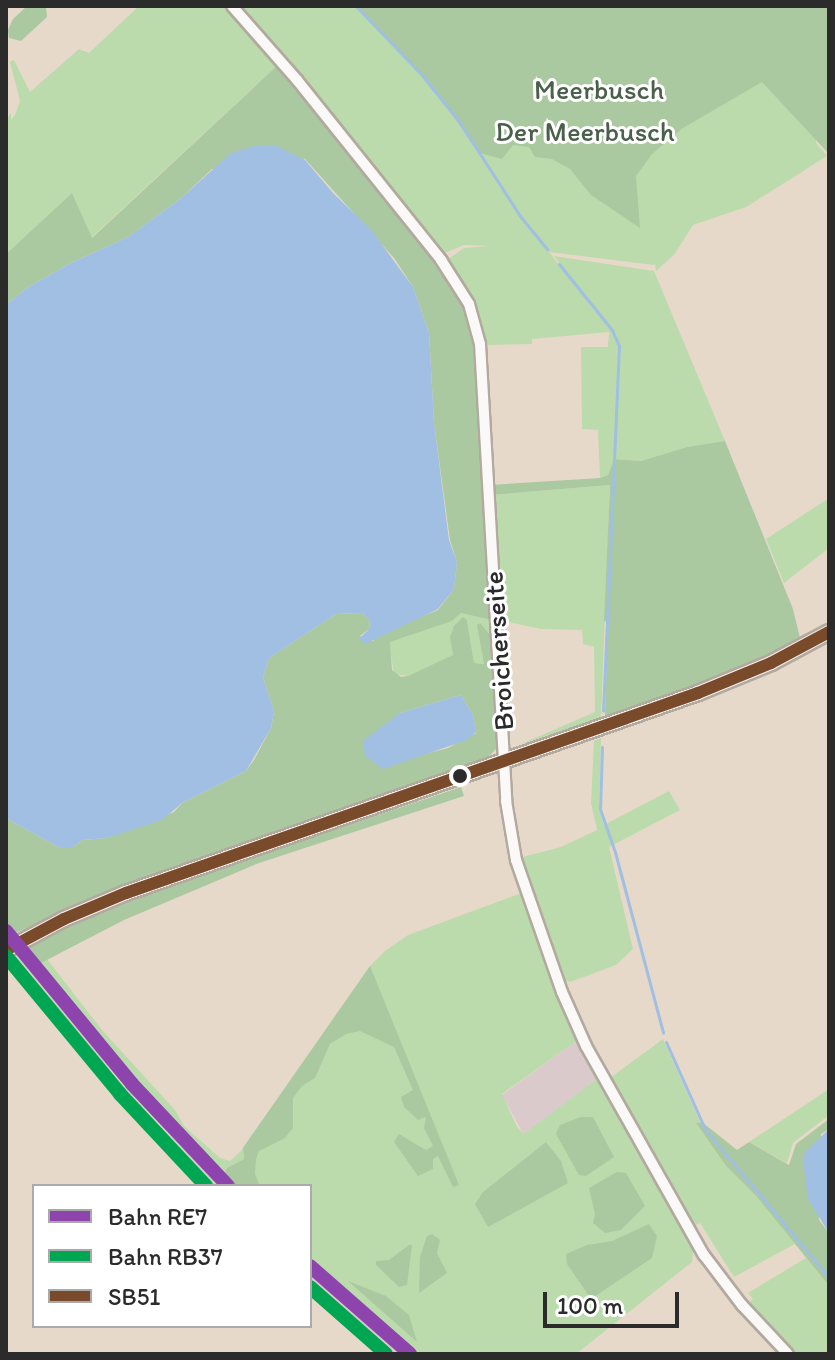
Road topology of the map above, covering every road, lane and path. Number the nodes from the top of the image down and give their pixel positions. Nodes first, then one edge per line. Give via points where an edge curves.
1 (232, 6) edge
2 (829, 632) edge
3 (505, 761) junction
4 (6, 950) edge
5 (788, 1354) edge

1 - 3 street, Broicherseite via 441,260 472,312 481,354
2 - 3 main road via 698,693
3 - 4 main road via 126,893
3 - 5 street, Broicherseite via 516,860 574,1023 704,1255

